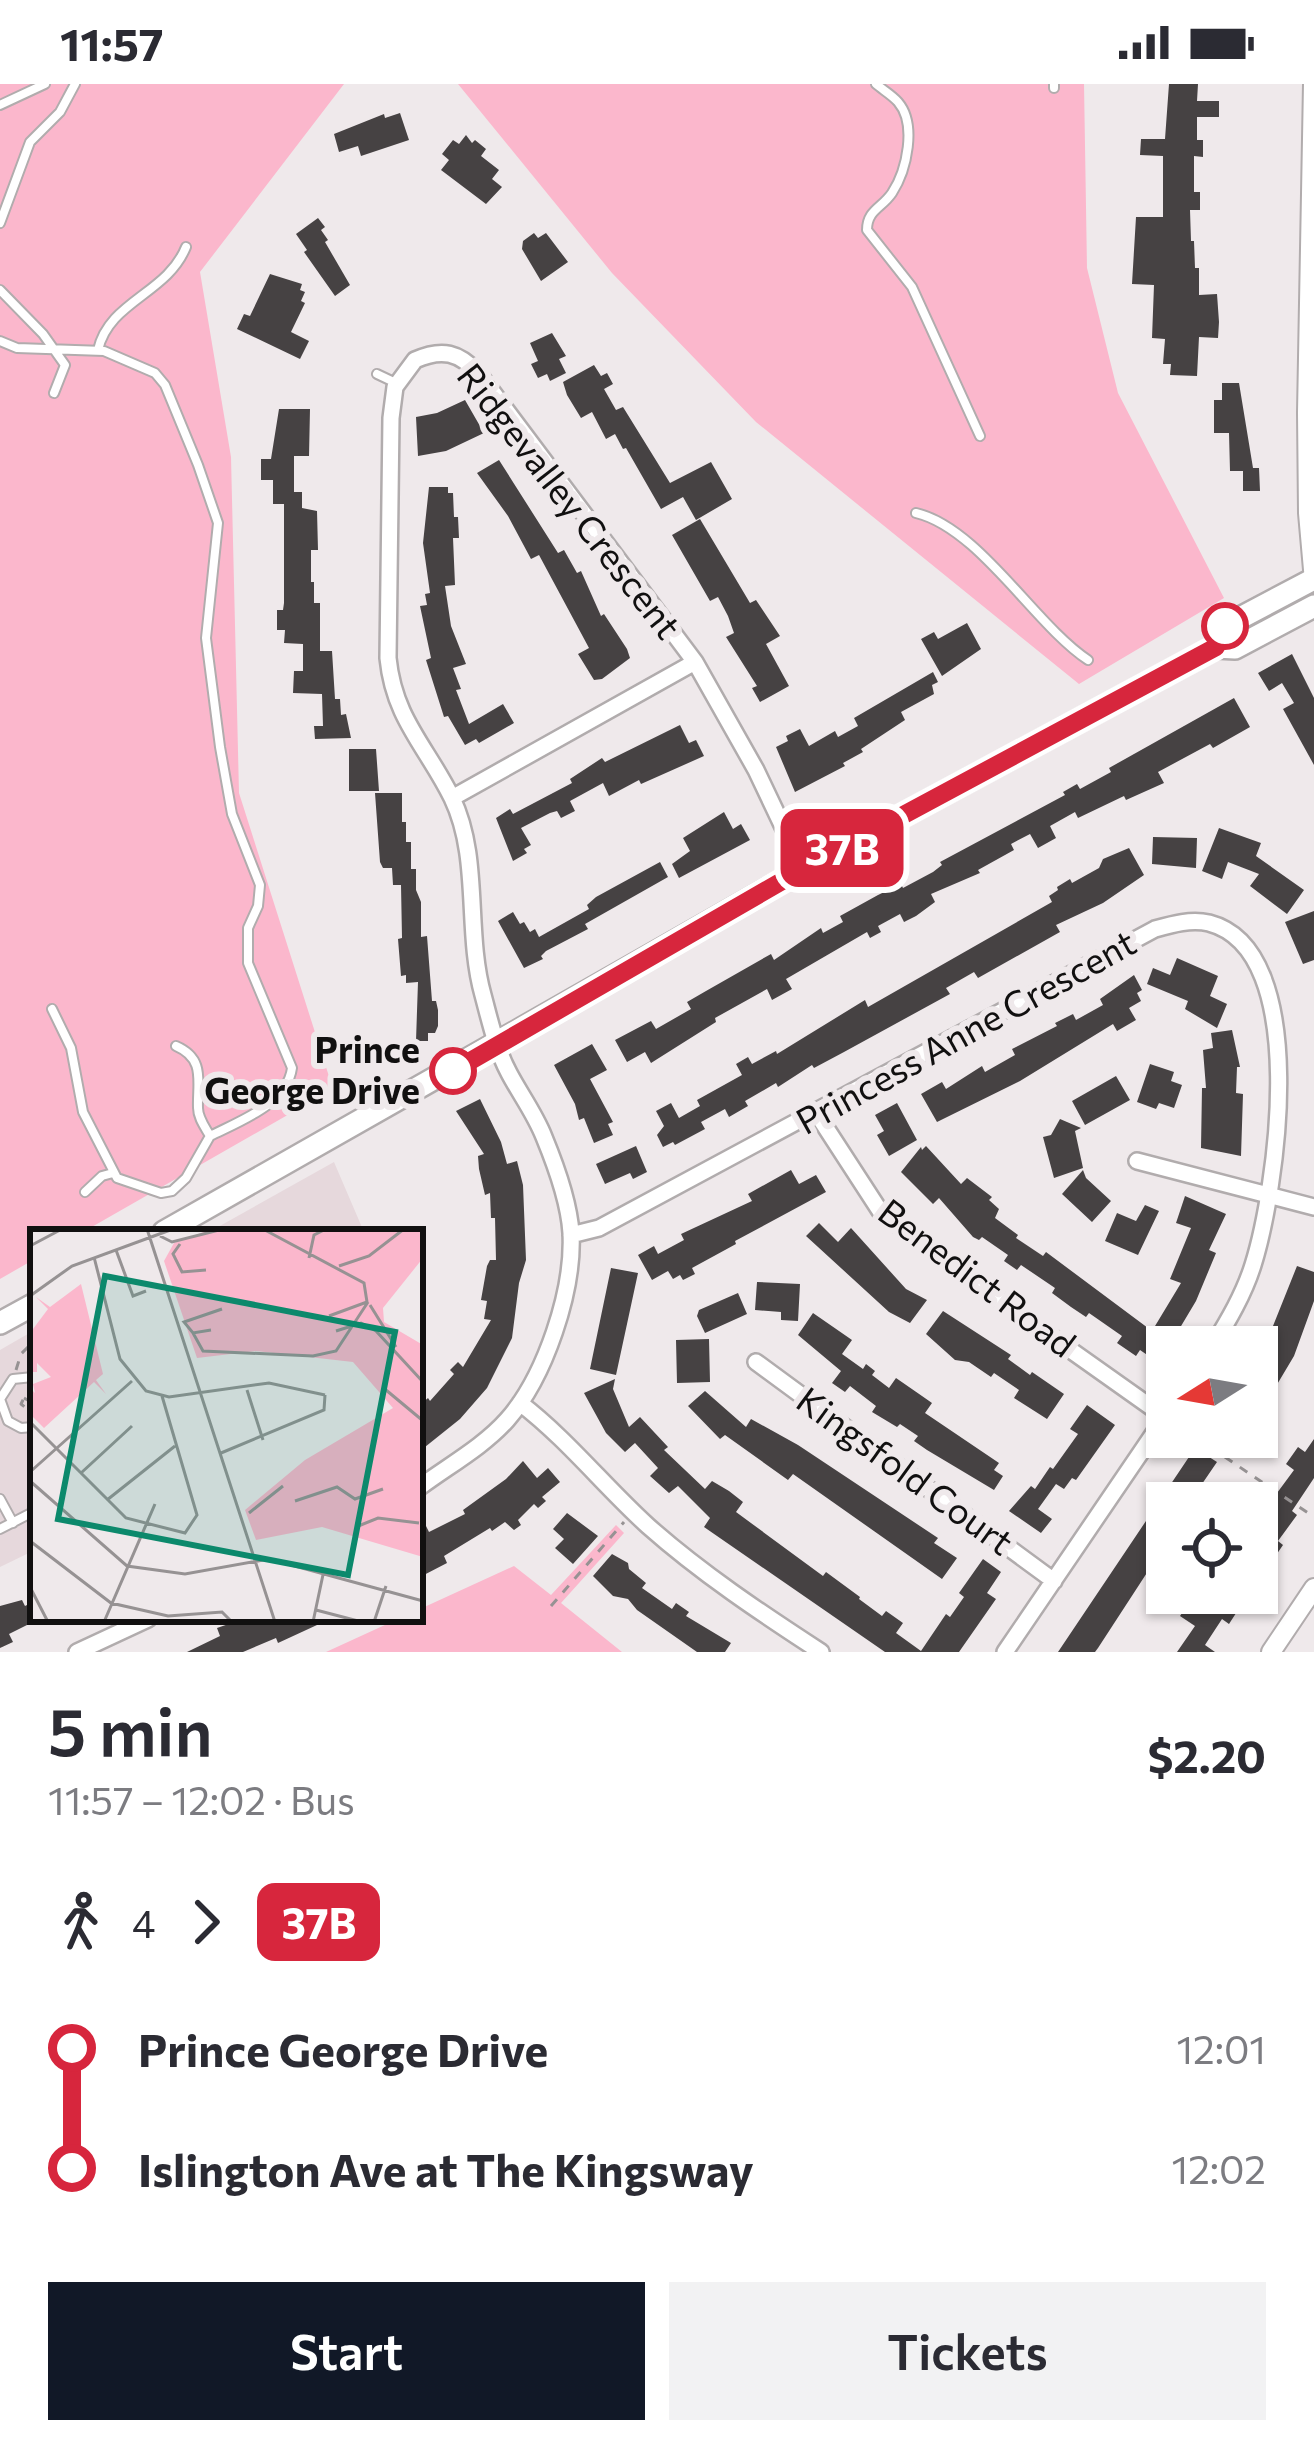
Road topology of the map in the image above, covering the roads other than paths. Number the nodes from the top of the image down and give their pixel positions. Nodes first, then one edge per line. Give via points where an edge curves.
1 (45, 84) edge
2 (75, 84) edge
3 (876, 84) edge
4 (1313, 84) edge
5 (0, 105) edge
6 (1312, 214) edge
7 (0, 223) edge
8 (186, 248) dead end
9 (0, 290) edge
10 (0, 341) edge
11 (54, 348) junction
12 (98, 350) junction
13 (377, 374) dead end
14 (397, 384) junction
15 (54, 393) dead end
16 (980, 436) dead end
17 (916, 513) dead end
18 (1314, 580) edge
19 (1314, 606) edge
20 (1216, 647) junction
21 (1088, 660) dead end
22 (695, 662) junction
23 (452, 798) junction
24 (803, 869) junction
25 (52, 1010) dead end
26 (176, 1046) dead end
27 (498, 1046) junction
28 (817, 1114) junction
29 (210, 1136) junction
30 (1137, 1161) dead end
31 (113, 1173) junction
32 (85, 1192) dead end
33 (1268, 1197) junction
34 (1314, 1207) edge
35 (169, 1229) edge
36 (571, 1235) junction
37 (30, 1307) edge
38 (0, 1324) edge
39 (1223, 1326) edge
40 (757, 1362) dead end
41 (30, 1377) edge
42 (1146, 1401) edge
43 (520, 1403) junction
44 (2, 1415) edge
45 (30, 1427) edge
46 (1146, 1445) edge
47 (423, 1485) edge
48 (0, 1498) edge
49 (30, 1514) edge
50 (13, 1522) junction
51 (0, 1529) edge
52 (1054, 1581) junction
53 (1314, 1588) edge
54 (142, 1622) edge
55 (77, 1652) edge
56 (820, 1652) edge
57 (1005, 1652) edge
58 (1271, 1652) edge

1 - 5 lane
2 - 7 lane via 30,142
3 - 16 lane via 901,105 908,136 895,188 868,217 867,230 912,287
4 - 6 street
6 - 18 street via 1307,413
8 - 12 lane via 172,272 111,319
9 - 11 lane
10 - 11 lane
11 - 12 lane
11 - 15 lane via 65,365
12 - 29 lane via 144,365 165,385 217,516 206,638 227,793 260,884 248,962 292,1068 278,1098
13 - 14 lane
14 - 22 street, Ridgevalley Crescent via 432,352 465,359
14 - 23 street, Ridgevalley Crescent via 392,692
17 - 21 lane via 978,554
18 - 20 main road via 1225,626
19 - 20 main road via 1235,648
20 - 24 main road
22 - 23 street
22 - 24 street, Ridgevalley Crescent
23 - 27 street, Ridgevalley Crescent via 470,865 477,972
24 - 27 main road
25 - 31 lane via 71,1048 83,1112
26 - 29 lane via 197,1065 197,1111
27 - 35 main road
27 - 36 street via 542,1130
28 - 33 street, Princess Anne Crescent via 1136,939 1198,921 1235,938 1270,1002 1281,1091
28 - 36 street, Princess Anne Crescent via 599,1228
28 - 42 street, Benedict Road via 880,1210
29 - 31 lane via 172,1191 135,1186
30 - 33 street
31 - 32 lane
33 - 34 street
33 - 39 street, Princess Anne Crescent via 1251,1270
36 - 43 street via 558,1320
37 - 38 main road
40 - 52 street, Kingsfold Court
41 - 44 lane via 2,1391
43 - 47 street
43 - 56 street via 693,1563
44 - 45 lane
46 - 52 street
48 - 50 lane
49 - 50 lane
50 - 51 lane
52 - 57 street
53 - 58 street
54 - 55 street

